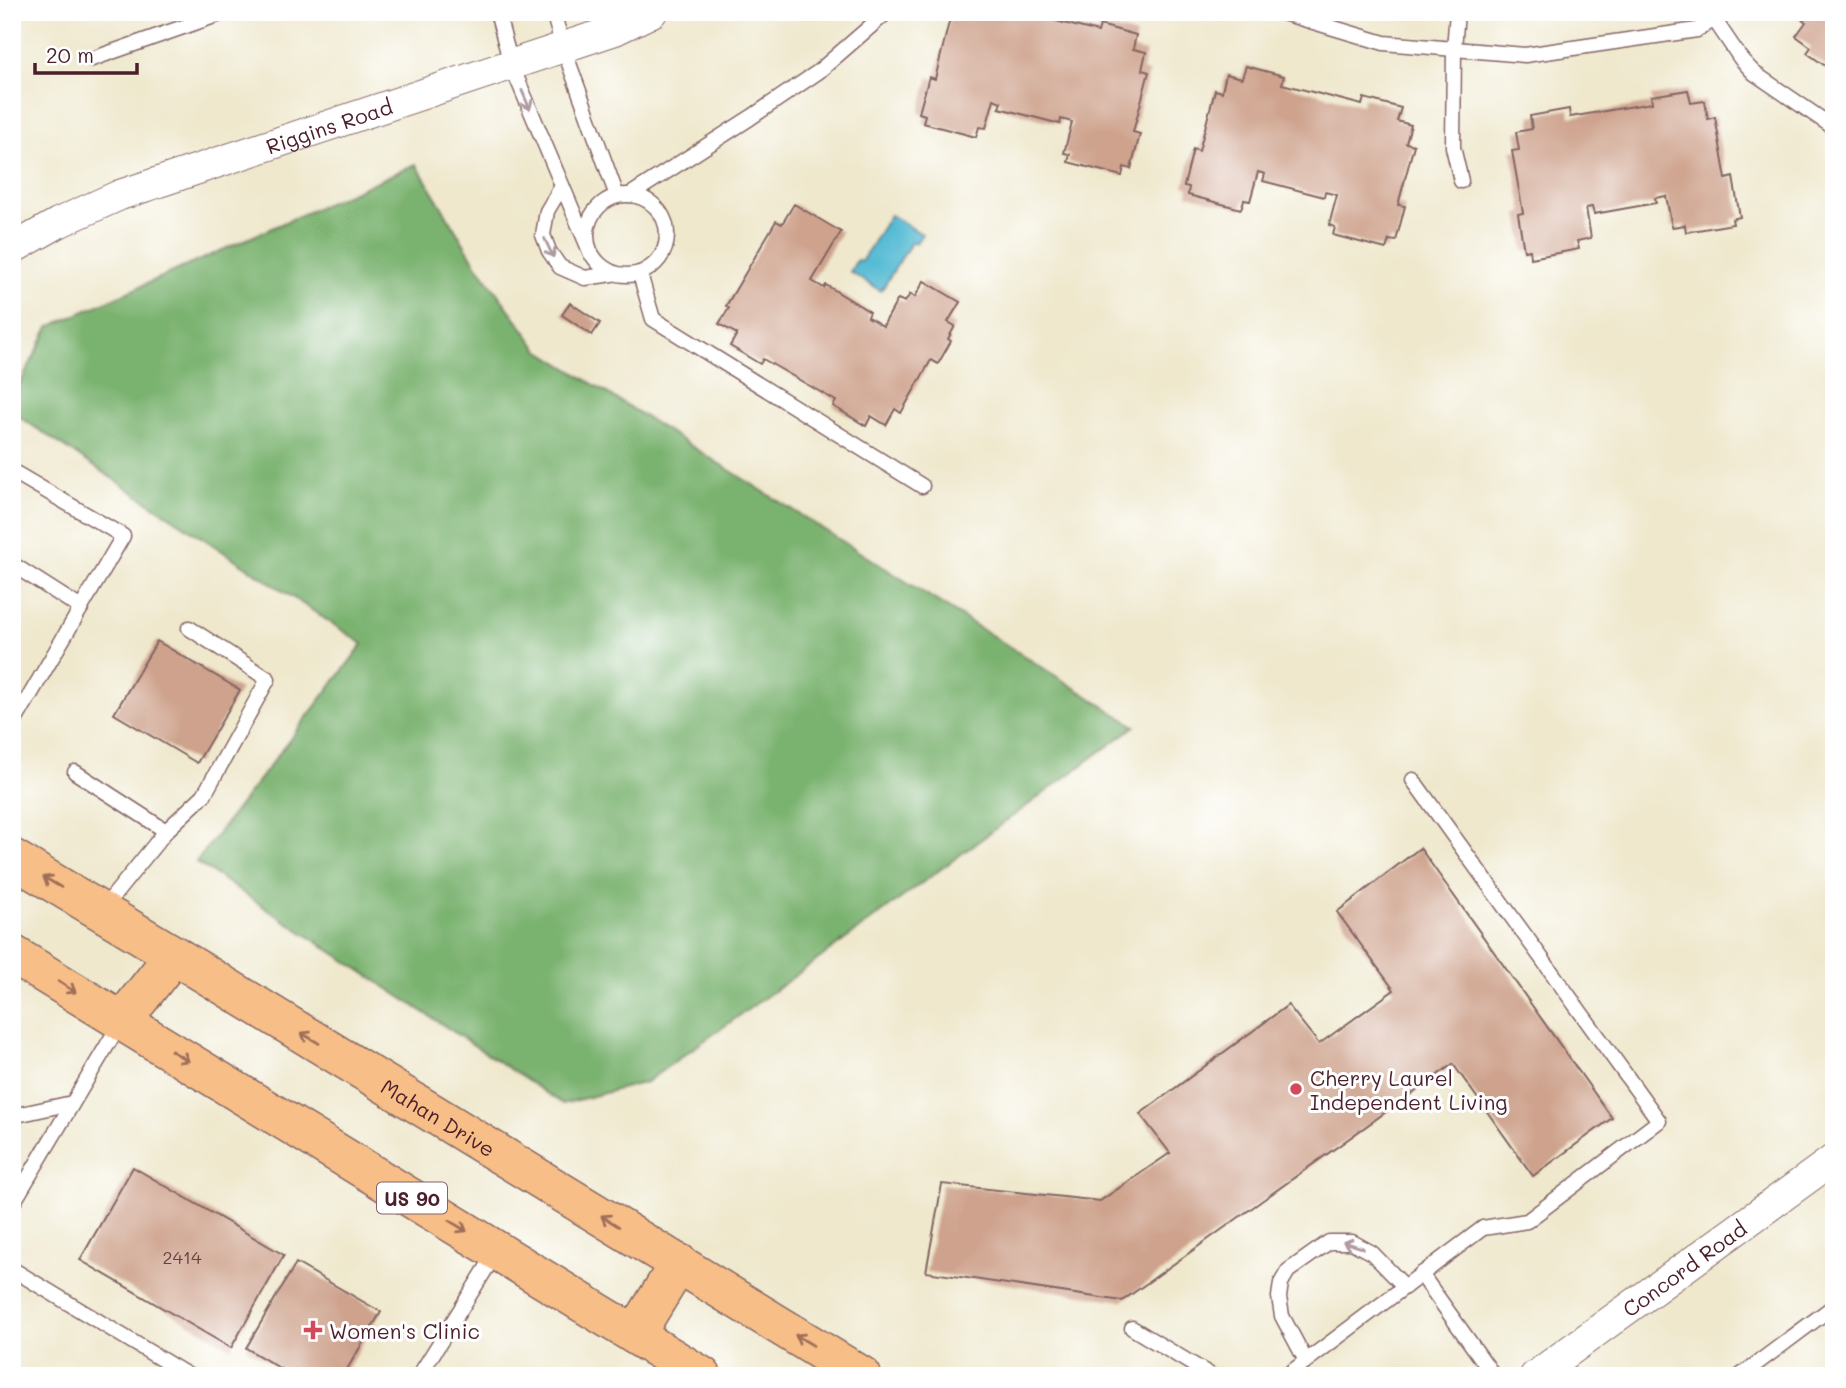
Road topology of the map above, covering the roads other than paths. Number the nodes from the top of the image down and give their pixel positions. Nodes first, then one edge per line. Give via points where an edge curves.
1 (226, 12) edge
2 (497, 12) edge
3 (553, 12) edge
4 (652, 12) edge
5 (887, 12) edge
6 (1280, 12) edge
7 (1457, 12) edge
8 (1720, 16) edge
9 (563, 47) junction
10 (1454, 49) junction
11 (92, 59) dead end
12 (512, 64) junction
13 (1830, 125) dead end
14 (1461, 181) dead end
15 (562, 186) junction
16 (624, 195) junction
17 (12, 249) edge
18 (591, 254) junction
19 (612, 274) junction
20 (640, 274) junction
21 (12, 471) edge
22 (922, 486) dead end
23 (12, 564) edge
24 (81, 608) junction
25 (189, 628) dead end
26 (12, 726) edge
27 (75, 772) dead end
28 (1413, 780) dead end
29 (166, 831) junction
30 (12, 858) edge
31 (101, 912) junction
32 (12, 954) edge
33 (174, 955) junction
34 (122, 1021) junction
35 (72, 1103) junction
36 (15, 1113) edge
37 (1834, 1159) edge
38 (12, 1205) edge
39 (498, 1250) junction
40 (679, 1263) junction
41 (12, 1269) edge
42 (1421, 1274) junction
43 (1405, 1287) junction
44 (1834, 1306) edge
45 (1132, 1328) dead end
46 (635, 1335) junction
47 (1306, 1361) junction
48 (189, 1376) edge
49 (419, 1376) edge
50 (702, 1376) edge
51 (862, 1376) edge
52 (1212, 1376) edge
53 (1286, 1376) edge
54 (1494, 1376) edge
55 (1535, 1376) edge
56 (1740, 1376) edge

1 - 11 lane
2 - 12 lane
3 - 9 lane
4 - 9 street, Riggins Road
5 - 16 lane via 818,72
6 - 10 lane via 1384,43
7 - 10 lane
8 - 10 lane via 1697,30 1525,55
8 - 13 lane via 1741,59 1754,73
9 - 12 street, Riggins Road
9 - 16 lane
10 - 14 lane via 1453,147
12 -> 15 lane
12 - 17 street, Riggins Road via 120,195
15 - 18 lane
15 -> 19 lane via 547,211 543,234 549,251 559,267 585,278
16 - 18 lane via 602,203 592,213 586,240
16 - 20 lane via 644,198 656,207 667,229 662,256
18 - 19 lane
19 - 20 lane
20 - 22 lane via 653,319
21 - 24 lane via 123,536
23 - 24 lane
24 - 26 lane
25 - 29 lane via 268,679 204,796
27 - 29 lane
28 - 42 lane via 1658,1121 1527,1221 1482,1228
29 - 31 lane
31 -> 30 main road, Mahan Drive
31 - 33 main road, Mahan Drive
32 -> 34 main road, US 90
33 - 34 main road
40 -> 33 main road, Mahan Drive
34 - 35 lane
34 -> 39 main road, US 90
35 - 36 lane
35 - 38 lane
37 - 55 street, Concord Road
39 - 46 main road, US 90
39 - 49 lane
40 - 46 main road
51 -> 40 main road, Mahan Drive
41 - 48 lane
42 - 43 lane
42 - 54 lane
43 - 47 lane
43 -> 47 lane via 1371,1253 1352,1242 1329,1242 1288,1271 1279,1297 1282,1316
44 - 56 lane
45 - 52 lane
46 - 50 main road, US 90
47 - 53 lane

